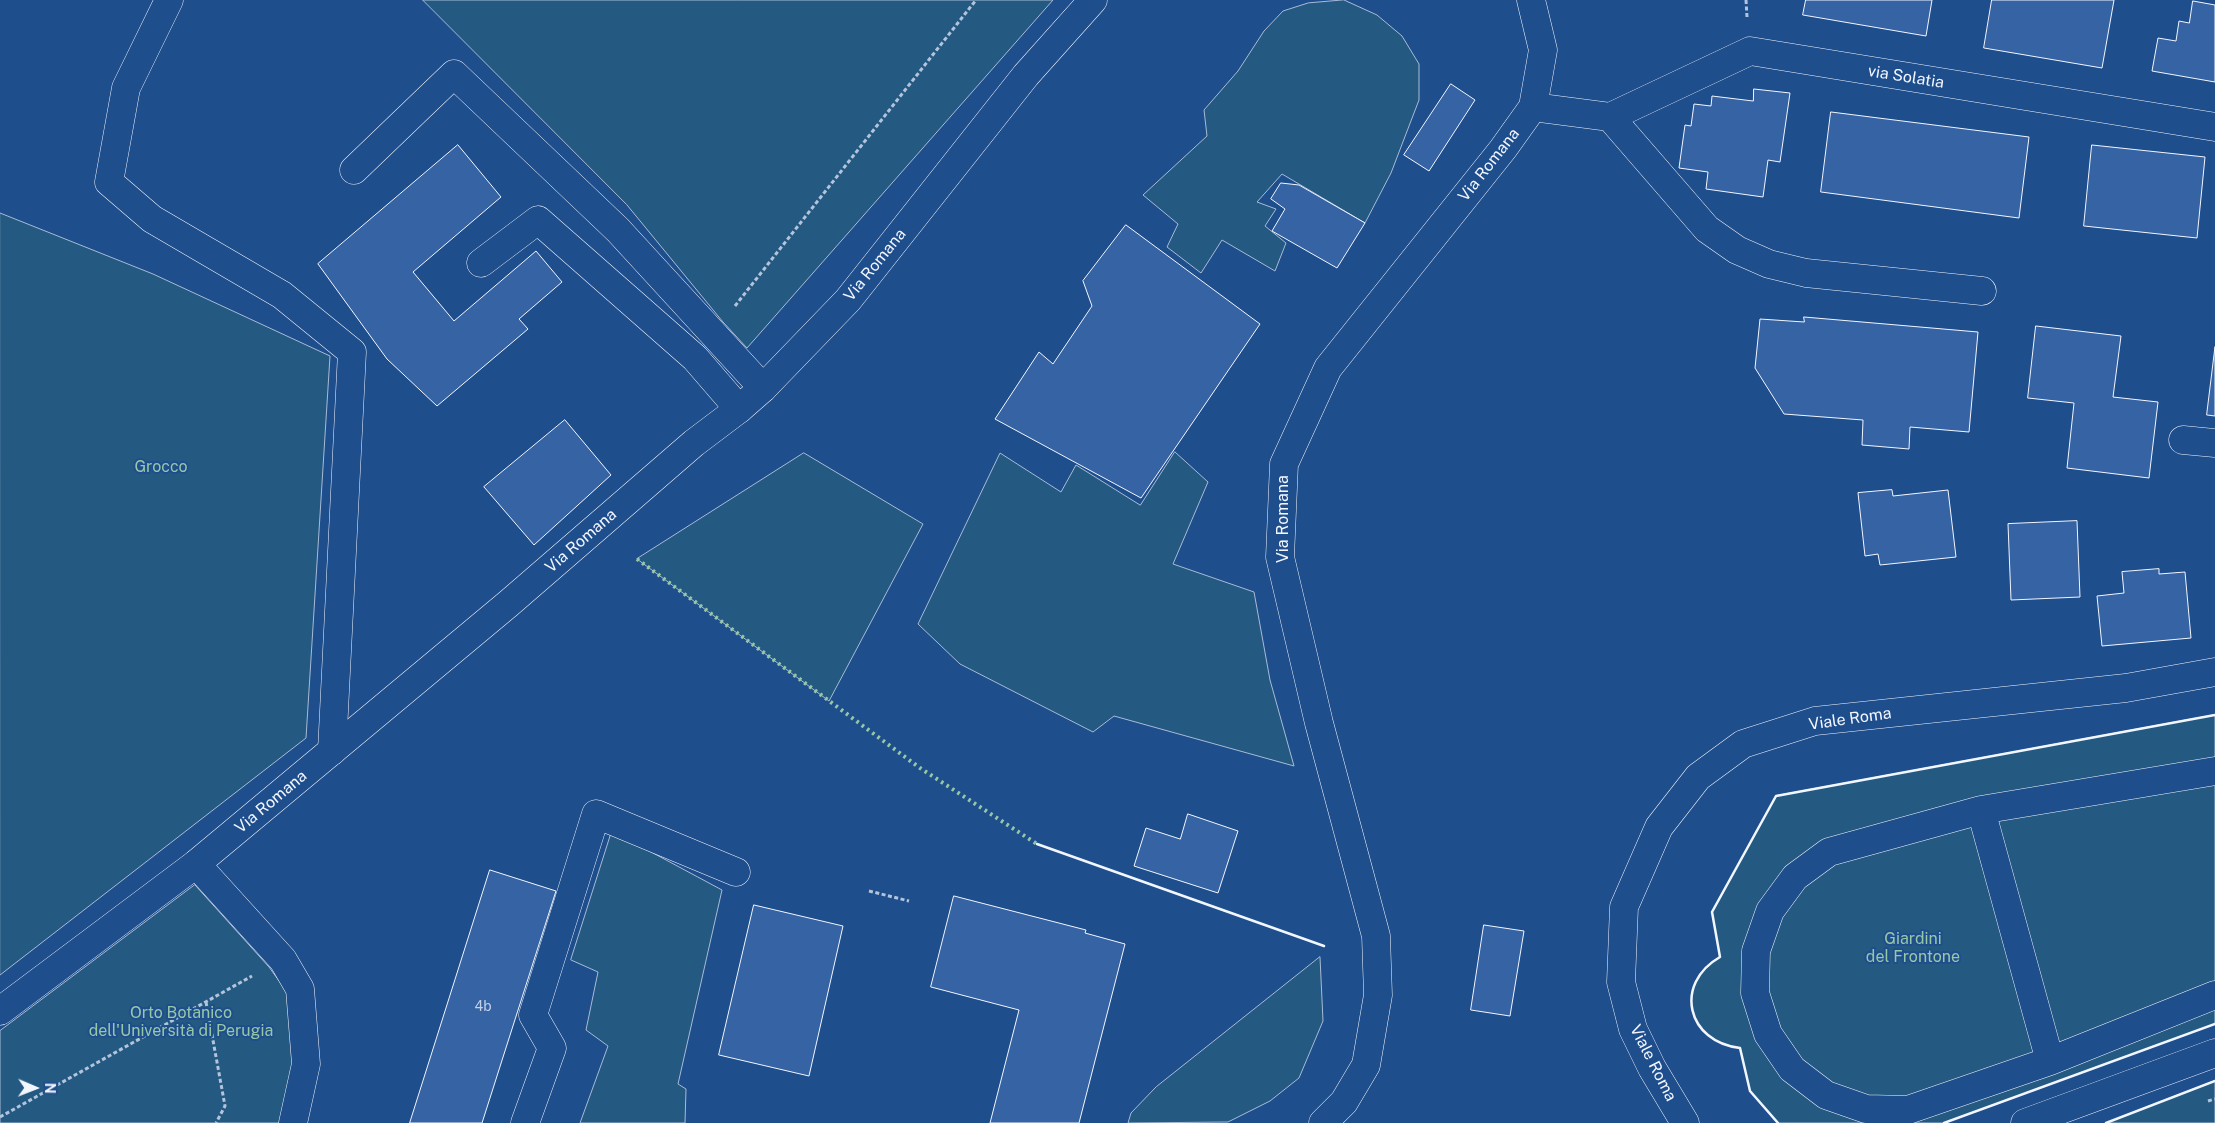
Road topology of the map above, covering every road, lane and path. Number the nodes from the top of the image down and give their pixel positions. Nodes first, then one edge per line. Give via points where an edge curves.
1 (169, 0) edge
2 (976, 0) edge
3 (1093, 0) edge
4 (1531, 0) edge
5 (1533, 107) junction
6 (1610, 117) junction
7 (2215, 127) edge
8 (354, 170) dead end
9 (481, 263) dead end
10 (1982, 291) dead end
11 (711, 334) junction
12 (763, 388) junction
13 (739, 409) junction
14 (2183, 440) dead end
15 (2215, 443) edge
16 (2215, 672) edge
17 (332, 751) junction
18 (2215, 771) edge
19 (1981, 810) junction
20 (196, 864) junction
21 (736, 872) dead end
22 (869, 891) dead end
23 (909, 901) dead end
24 (283, 960) junction
25 (2215, 995) edge
26 (206, 1002) junction
27 (0, 1012) edge
28 (2215, 1053) edge
29 (2050, 1061) junction
30 (2215, 1099) edge
31 (2215, 1104) edge
32 (0, 1117) edge
33 (216, 1123) edge
34 (293, 1123) edge
35 (526, 1123) edge
36 (1323, 1123) edge
37 (1685, 1123) edge
38 (2025, 1123) edge

1 - 17 street via 126,88 109,182 152,219 282,295 352,352
2 - 11 path
3 - 12 street, Via Romana via 1026,75 848,300
4 - 5 street, Via Romana via 1543,50
5 - 6 street
5 - 36 street, Via Romana via 1328,368 1284,464 1280,557 1318,723 1376,936 1378,995 1366,1065 1344,1102
6 - 7 street, via Solatia via 1750,52
6 - 10 street via 1707,229 1737,250 1769,264 1806,273
8 - 11 street via 454,74 618,230
9 - 13 street via 538,220 695,358
11 - 12 street
12 - 13 street, Via Romana
13 - 17 street, Via Romana via 694,443
14 - 15 street
16 - 37 street, Viale Roma via 2126,688 1816,721 1743,744 1698,778 1659,826 1624,907 1621,982 1633,1029
17 - 20 street, Via Romana
18 - 19 street
19 - 29 street
19 - 29 street via 1829,852 1795,877 1770,911 1756,951 1755,994 1768,1034 1792,1069 1826,1095 1866,1109 1908,1110
20 - 24 street
20 - 27 street, Via Romana
21 - 35 street via 596,814 533,1015 552,1048
22 - 23 path
24 - 26 path
24 - 34 street via 300,989 306,1064
25 - 29 street
26 - 32 path
26 - 33 path via 225,1106
28 - 38 street
30 - 31 path via 2208,1101

